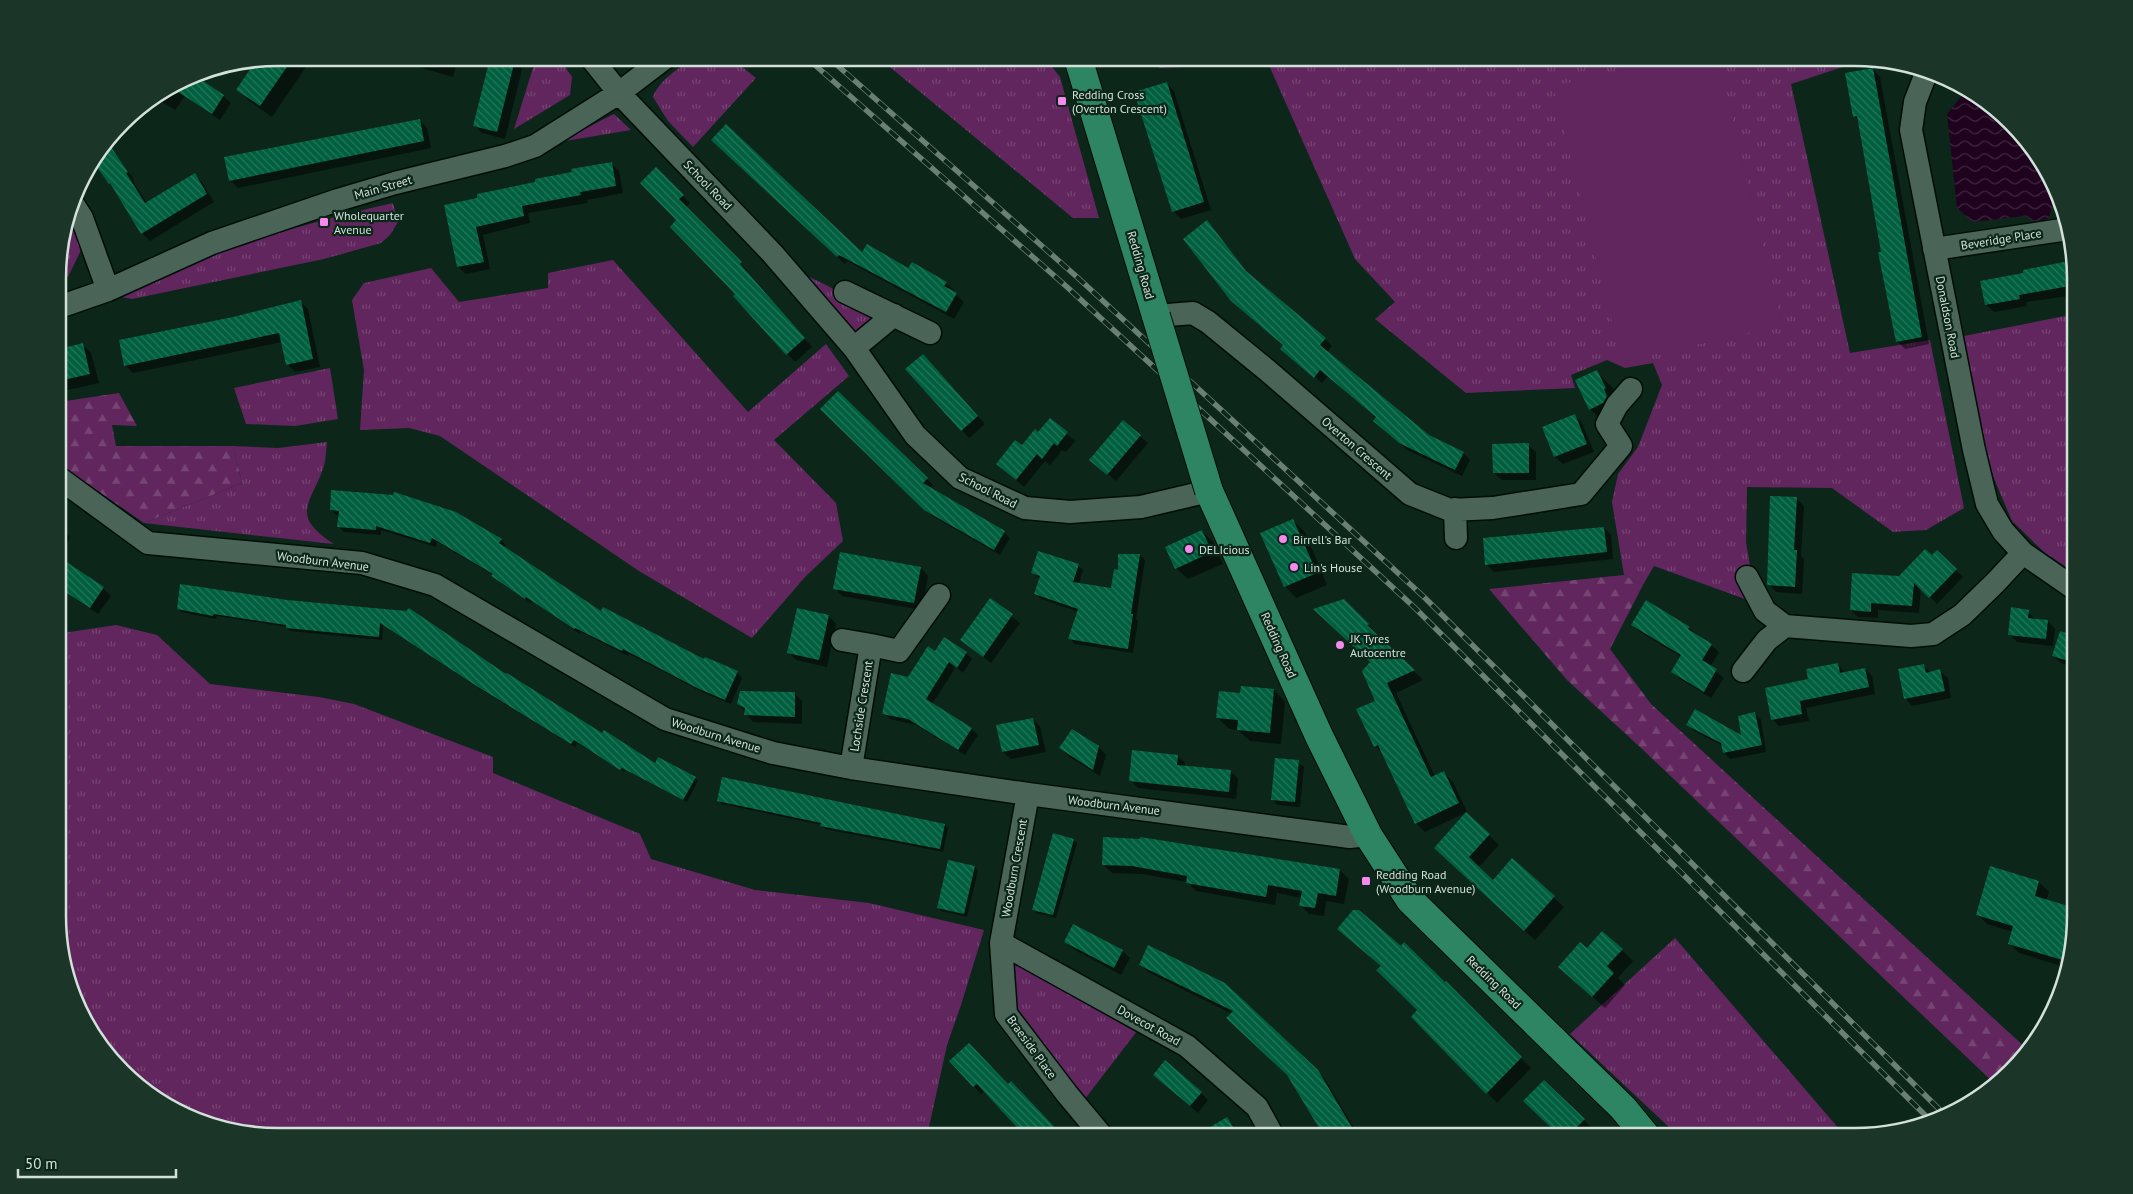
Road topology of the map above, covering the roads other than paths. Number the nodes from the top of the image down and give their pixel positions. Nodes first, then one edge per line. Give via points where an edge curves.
1 (597, 66) edge
2 (654, 66) edge
3 (1080, 66) edge
4 (1924, 78) edge
5 (619, 93) junction
6 (78, 211) edge
7 (2061, 230) edge
8 (1934, 249) junction
9 (108, 290) junction
10 (845, 292) dead end
11 (66, 305) edge
12 (894, 315) junction
13 (1156, 316) junction
14 (930, 333) dead end
15 (854, 348) junction
16 (1631, 389) dead end
17 (66, 483) edge
18 (1209, 491) junction
19 (1455, 509) junction
20 (1456, 538) dead end
21 (2023, 552) junction
22 (1747, 577) dead end
23 (2067, 583) edge
24 (939, 595) dead end
25 (1784, 626) junction
26 (842, 640) dead end
27 (871, 645) junction
28 (1743, 671) dead end
29 (851, 768) junction
30 (1028, 794) junction
31 (1368, 835) junction
32 (1001, 943) junction
33 (1095, 1128) edge
34 (1268, 1128) edge
35 (1639, 1128) edge

1 - 5 street
2 - 5 street, Main Street
3 - 13 main road, Redding Road
4 - 8 street, Donaldson Road via 1915,102 1911,130
5 - 9 street, Main Street via 535,146 396,183 212,243
5 - 15 street, School Road via 772,252
6 - 9 street
7 - 8 street, Beveridge Place
8 - 21 street, Donaldson Road via 1986,504 2003,531
9 - 11 street, Main Street
10 - 12 street
12 - 14 street
12 - 15 street
13 - 18 main road, Redding Road, bridge
13 - 19 street, Overton Crescent via 1193,313 1208,322 1410,494 1450,510
15 - 18 street, School Road via 915,435 960,478 1025,508 1070,512 1141,507
16 - 19 street, Overton Crescent via 1607,424 1621,446 1602,484 1581,494 1492,508
17 - 29 street, Woodburn Avenue via 148,543 362,563 435,585 665,719 773,753
18 - 31 main road, Redding Road
19 - 20 street
21 - 23 street, Donaldson Road
21 - 25 street via 1962,614 1933,634 1911,636
22 - 25 street via 1765,611
24 - 27 street, Lochside Crescent via 899,651
25 - 28 street via 1766,640
26 - 27 street, Lochside Crescent
27 - 29 street, Lochside Crescent
29 - 30 street, Woodburn Avenue
30 - 31 street, Woodburn Avenue via 1350,838
30 - 32 street, Woodburn Crescent
31 - 35 main road, Redding Road via 1410,900 1623,1108
32 - 33 street, Braeside Place via 1006,1014
32 - 34 street, Dovecot Road via 1187,1046 1257,1108

